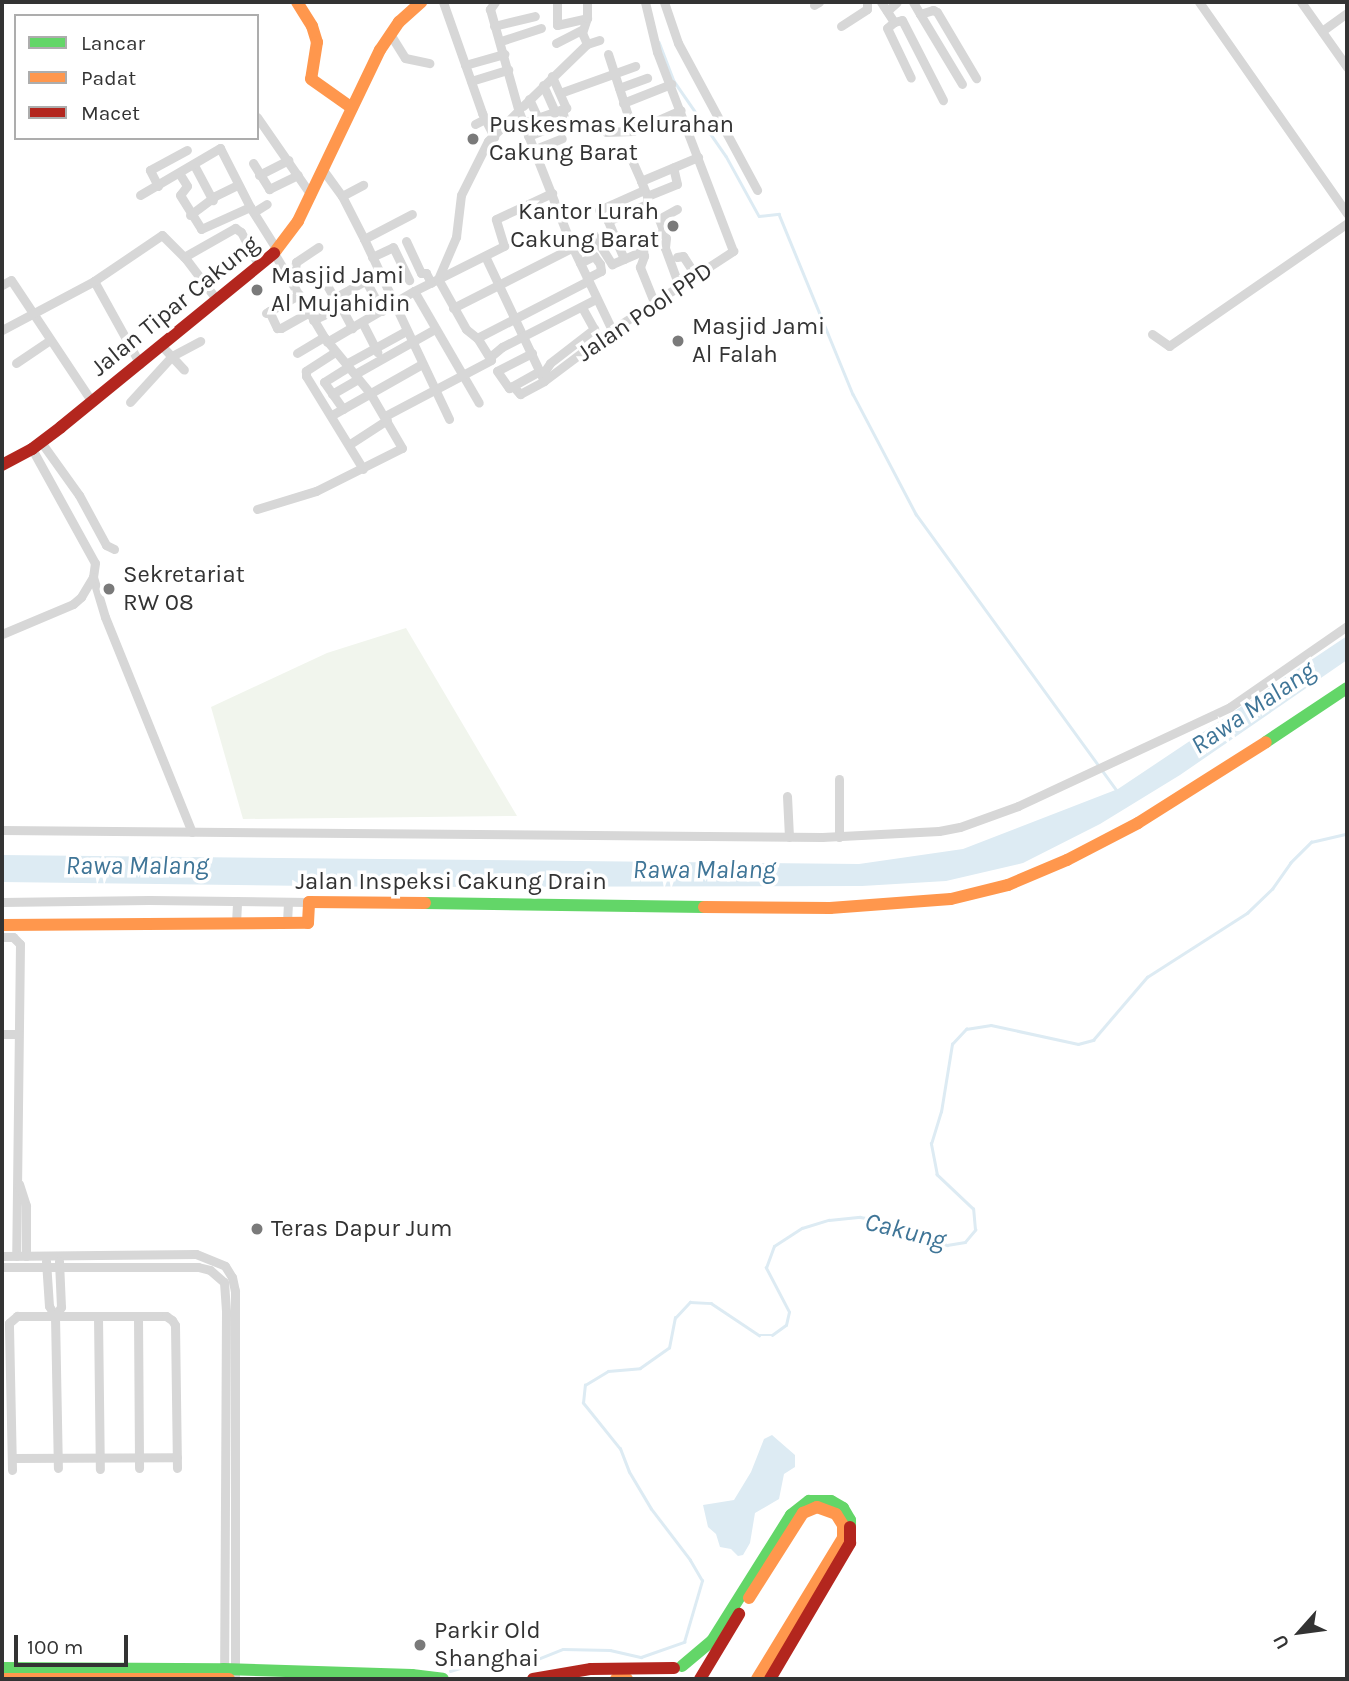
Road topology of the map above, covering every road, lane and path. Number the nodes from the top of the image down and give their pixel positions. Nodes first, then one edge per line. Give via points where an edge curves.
1 (297, 2) edge
2 (421, 2) edge
3 (443, 2) edge
4 (495, 2) edge
5 (557, 2) edge
6 (587, 2) edge
7 (645, 2) edge
8 (664, 2) edge
9 (867, 2) edge
10 (881, 2) edge
11 (897, 2) edge
12 (913, 2) edge
13 (1199, 2) edge
14 (1301, 2) edge
15 (887, 11) junction
16 (1347, 13) edge
17 (920, 14) junction
18 (536, 16) dead end
19 (587, 18) junction
20 (894, 22) junction
21 (494, 26) junction
22 (841, 26) dead end
23 (541, 28) dead end
24 (582, 30) junction
25 (1322, 31) junction
26 (390, 34) junction
27 (599, 40) dead end
28 (501, 41) junction
29 (556, 43) dead end
30 (587, 44) junction
31 (504, 54) junction
32 (608, 54) dead end
33 (429, 63) dead end
34 (465, 65) junction
35 (635, 66) dead end
36 (1347, 67) edge
37 (508, 70) junction
38 (613, 72) junction
39 (552, 76) junction
40 (647, 78) dead end
41 (911, 78) dead end
42 (976, 78) dead end
43 (471, 81) junction
44 (671, 84) junction
45 (962, 84) dead end
46 (543, 85) junction
47 (619, 88) junction
48 (560, 93) junction
49 (943, 100) dead end
50 (624, 103) junction
51 (524, 105) junction
52 (352, 108) junction
53 (559, 110) junction
54 (681, 110) junction
55 (538, 118) junction
56 (485, 119) junction
57 (259, 120) edge
58 (523, 123) junction
59 (475, 124) dead end
60 (633, 131) junction
61 (606, 132) dead end
62 (494, 136) junction
63 (528, 136) junction
64 (562, 138) dead end
65 (187, 150) dead end
66 (533, 150) junction
67 (630, 156) dead end
68 (698, 157) junction
69 (288, 160) junction
70 (253, 163) dead end
71 (194, 164) junction
72 (673, 167) junction
73 (323, 170) junction
74 (179, 173) junction
75 (260, 175) junction
76 (298, 175) junction
77 (238, 185) junction
78 (158, 186) junction
79 (363, 186) dead end
80 (644, 189) junction
81 (757, 190) dead end
82 (552, 193) junction
83 (140, 195) dead end
84 (311, 195) junction
85 (342, 196) junction
86 (213, 200) junction
87 (267, 204) dead end
88 (677, 209) dead end
89 (252, 210) junction
90 (599, 210) dead end
91 (1347, 213) edge
92 (412, 214) dead end
93 (190, 215) junction
94 (1347, 223) edge
95 (664, 232) junction
96 (364, 239) junction
97 (406, 241) dead end
98 (572, 245) junction
99 (318, 247) dead end
100 (276, 251) junction
101 (643, 251) junction
102 (485, 256) junction
103 (184, 257) junction
104 (372, 257) junction
105 (677, 257) dead end
106 (624, 259) junction
107 (580, 263) junction
108 (259, 266) junction
109 (284, 271) junction
110 (379, 273) junction
111 (321, 275) dead end
112 (696, 276) junction
113 (409, 280) dead end
114 (587, 280) junction
115 (93, 281) junction
116 (366, 281) junction
117 (434, 281) junction
118 (2, 285) edge
119 (498, 285) junction
120 (679, 286) junction
121 (414, 291) junction
122 (299, 295) junction
123 (335, 299) junction
124 (596, 299) junction
125 (216, 300) junction
126 (654, 302) junction
127 (393, 303) junction
128 (582, 307) junction
129 (453, 308) junction
130 (382, 311) junction
131 (30, 313) junction
132 (311, 317) junction
133 (515, 318) junction
134 (362, 323) junction
135 (352, 328) junction
136 (435, 329) junction
137 (2, 330) edge
138 (612, 330) junction
139 (406, 331) junction
140 (1152, 334) dead end
141 (524, 336) junction
142 (477, 338) junction
143 (326, 339) junction
144 (48, 341) junction
145 (200, 341) dead end
146 (412, 343) junction
147 (160, 344) junction
148 (375, 348) junction
149 (565, 351) junction
150 (335, 352) junction
151 (297, 353) dead end
152 (531, 353) junction
153 (172, 356) junction
154 (490, 357) junction
155 (381, 360) junction
156 (573, 361) junction
157 (16, 363) dead end
158 (422, 364) junction
159 (140, 365) junction
160 (184, 370) dead end
161 (352, 371) junction
162 (542, 376) junction
163 (464, 377) junction
164 (436, 391) junction
165 (370, 393) junction
166 (332, 394) junction
167 (92, 402) junction
168 (130, 402) dead end
169 (479, 403) dead end
170 (343, 409) junction
171 (332, 415) junction
172 (386, 418) junction
173 (449, 419) dead end
174 (350, 444) junction
175 (36, 445) junction
176 (2, 465) edge
177 (363, 469) junction
178 (257, 509) dead end
179 (114, 550) dead end
180 (93, 576) junction
181 (1347, 626) edge
182 (2, 634) edge
183 (1347, 688) edge
184 (839, 779) dead end
185 (786, 796) dead end
186 (2, 830) edge
187 (192, 832) junction
188 (839, 836) junction
189 (789, 837) junction
190 (237, 901) junction
191 (2, 902) edge
192 (288, 902) junction
193 (309, 902) junction
194 (287, 922) junction
195 (236, 923) junction
196 (2, 925) edge
197 (2, 937) edge
198 (2, 1034) edge
199 (18, 1034) junction
200 (18, 1178) junction
201 (46, 1255) junction
202 (2, 1256) edge
203 (16, 1256) junction
204 (26, 1256) junction
205 (59, 1261) junction
206 (47, 1266) junction
207 (2, 1267) edge
208 (55, 1316) junction
209 (98, 1317) junction
210 (138, 1317) junction
211 (100, 1457) junction
212 (139, 1457) junction
213 (177, 1457) junction
214 (12, 1458) junction
215 (58, 1463) junction
216 (139, 1468) dead end
217 (177, 1468) dead end
218 (100, 1469) dead end
219 (12, 1470) dead end
220 (781, 1652) junction
221 (678, 1667) junction
222 (2, 1668) edge
223 (229, 1675) edge
224 (418, 1678) edge
225 (2, 1679) edge
226 (443, 1679) edge
227 (533, 1679) edge
228 (616, 1679) edge
229 (627, 1679) edge
230 (666, 1679) edge
231 (699, 1679) edge
232 (757, 1679) edge
233 (770, 1679) edge

1 - 52 street via 317,41 311,79
2 - 26 street, Jalan Tipar Cakung
3 - 34 street
4 - 21 street via 490,7
5 - 19 street via 556,25
6 - 19 street
7 - 44 street, Jalan Pool PPD via 652,38
8 - 81 street via 678,43
9 - 22 street via 867,9
10 - 15 street
11 - 15 street
12 - 17 street
13 - 91 street
14 - 25 street
15 - 20 street
16 - 25 street
17 - 42 street via 937,12
17 - 45 street
18 - 21 street
19 - 24 street
20 - 41 street via 887,28
20 - 49 street via 902,20
21 - 28 street
23 - 28 street
24 - 29 street
24 - 30 street
25 - 36 street
26 - 33 street via 405,58
26 - 52 street, Jalan Tipar Cakung
27 - 30 street
28 - 31 street
30 - 39 street
31 - 34 street
31 - 37 street
32 - 38 street
34 - 43 street
35 - 38 street
37 - 43 street
37 - 51 street
38 - 47 street
38 - 48 street
39 - 46 street
39 - 48 street
40 - 47 street
43 - 56 street
44 - 50 street
44 - 54 street, Jalan Pool PPD
46 - 51 street
46 - 53 street
47 - 50 street
48 - 53 street via 566,107
50 - 60 street
51 - 55 street
51 - 58 street
51 - 62 street
52 - 73 street, Jalan Tipar Cakung
53 - 55 street
53 - 63 street via 566,121
54 - 60 street
54 - 68 street, Jalan Pool PPD
55 - 58 street
56 - 59 street
56 - 62 street
57 - 69 street
58 - 63 street
60 - 61 street
62 - 117 street via 461,195 456,237
63 - 66 street
64 - 66 street
65 - 78 street via 150,170
66 - 82 street
67 - 80 street
68 - 72 street
68 - 112 street, Jalan Pool PPD via 733,251
69 - 75 street
69 - 76 street
70 - 75 street
71 - 74 street
71 - 77 street via 220,148
71 - 86 street
72 - 80 street
72 - 80 street via 677,184
73 - 84 street, Jalan Tipar Cakung
73 - 85 street
74 - 78 street
74 - 93 street via 187,186 180,195
75 - 76 street via 269,188
76 - 84 street
77 - 86 street
77 - 89 street
78 - 83 street
79 - 85 street
80 - 90 street
80 - 106 street via 647,204 608,221
82 - 98 street
82 - 102 street via 496,219 506,244
84 - 100 street, Jalan Tipar Cakung
85 - 96 street
86 - 93 street
87 - 89 street
88 - 95 street via 659,218
89 - 93 street via 204,229
89 - 100 street
92 - 96 street
94 - 140 street via 1169,346
95 - 101 street via 642,241
95 - 120 street
96 - 104 street
97 - 117 street via 421,273
98 - 106 street via 593,234 610,263
98 - 107 street
98 - 119 street
99 - 109 street via 296,262 295,269
100 - 108 street, Jalan Tipar Cakung
100 - 109 street
101 - 106 street
101 - 126 street via 640,269
102 - 117 street
102 - 119 street
103 - 108 street via 234,228 241,232
103 - 115 street via 162,235
103 - 125 street
104 - 110 street
104 - 113 street via 393,247
105 - 112 street via 683,256
107 - 114 street
107 - 114 street via 594,256 600,264 601,271
108 - 125 street, Jalan Tipar Cakung
109 - 122 street
110 - 116 street
110 - 127 street
111 - 123 street
112 - 120 street, Jalan Pool PPD
114 - 124 street
114 - 133 street
115 - 131 street
115 - 159 street
116 - 123 street
116 - 130 street
117 - 121 street
117 - 129 street
118 - 131 street via 10,281
119 - 129 street
119 - 133 street
120 - 126 street, Jalan Pool PPD
121 - 127 street
121 - 136 street
122 - 132 street
122 - 132 street via 268,312 279,329
123 - 132 street
124 - 128 street
124 - 138 street
125 - 147 street, Jalan Tipar Cakung
126 - 138 street, Jalan Pool PPD
127 - 130 street
127 - 139 street
128 - 141 street
128 - 149 street via 594,329
129 - 142 street
130 - 134 street
131 - 137 street
131 - 144 street
132 - 135 street via 341,307
132 - 143 street
133 - 141 street
133 - 142 street
134 - 135 street
134 - 148 street
135 - 143 street
136 - 146 street
136 - 163 street
138 - 156 street, Jalan Pool PPD
139 - 146 street
139 - 148 street
141 - 152 street
141 - 154 street
142 - 154 street
143 - 150 street
143 - 151 street
144 - 157 street
144 - 167 street
145 - 153 street
146 - 155 street
146 - 158 street
147 - 153 street
147 - 159 street, Jalan Tipar Cakung
148 - 155 street
148 - 161 street
149 - 156 street
149 - 162 street
150 - 161 street
150 - 171 street via 305,373
152 - 162 street
152 - 162 street, Jalan Pool PPD via 497,371 506,387 513,386 520,394
153 - 160 street
153 - 168 street
154 - 163 street
155 - 161 street
156 - 162 street, Jalan Pool PPD
158 - 164 street
158 - 165 street
159 - 167 street, Jalan Tipar Cakung
161 - 165 street
161 - 166 street
161 - 166 street via 324,382
163 - 164 street
163 - 169 street
164 - 172 street
164 - 173 street
165 - 170 street
165 - 172 street
166 - 170 street
167 - 175 street, Jalan Tipar Cakung
170 - 171 street
171 - 174 street
172 - 174 street
172 - 177 street via 402,449
174 - 177 street
175 - 176 street, Jalan Tipar Cakung
175 - 179 street via 79,495 106,544
175 - 180 street via 95,563
177 - 178 street via 316,491
180 - 182 street via 73,604
180 - 187 street via 105,617
181 - 188 street, Jalan Inspeksi Cakung Drain via 1239,702 1018,806 960,827 920,834
183 - 193 street, Jalan Inspeksi Cakung Drain via 1138,823 1054,866 966,896 830,908
184 - 188 street
185 - 189 street
186 - 187 street, Jalan Inspeksi Cakung Drain
187 - 189 street, Jalan Inspeksi Cakung Drain
188 - 189 street, Jalan Inspeksi Cakung Drain
190 - 191 street, Jalan Inspeksi Cakung Drain
190 - 192 street, Jalan Inspeksi Cakung Drain
190 - 195 street
192 - 193 street, Jalan Inspeksi Cakung Drain
192 - 194 street
193 - 194 street via 309,922
194 - 195 street
195 - 196 street
197 - 199 street via 13,937 20,944
198 - 199 street
199 - 200 street
200 - 203 street
200 - 204 street via 26,1206
201 - 204 street
201 - 205 street
201 - 206 street
202 - 203 street
203 - 204 street
205 - 206 street
205 - 208 street via 61,1307
205 - 223 street via 198,1267 210,1270 223,1282 230,1480
206 - 207 street
206 - 208 street via 49,1306
208 - 209 street
208 - 214 street via 17,1317 9,1323
208 - 215 street
209 - 210 street
209 - 211 street
210 - 212 street
210 - 213 street via 166,1316 175,1325
211 - 212 street
211 - 215 street
211 - 218 street
212 - 213 street
212 - 216 street
213 - 217 street
214 - 215 street
214 - 219 street
220 - 221 street via 851,1538 848,1515 826,1500 804,1503 791,1515 712,1641
220 - 231 street via 843,1538 840,1519 824,1508 812,1508 799,1518
220 - 232 street
220 - 233 street
221 - 227 street via 591,1669
221 - 230 street
221 - 231 street via 693,1671
222 - 223 street
223 - 224 street
223 - 225 street
224 - 226 street
228 - 229 street

